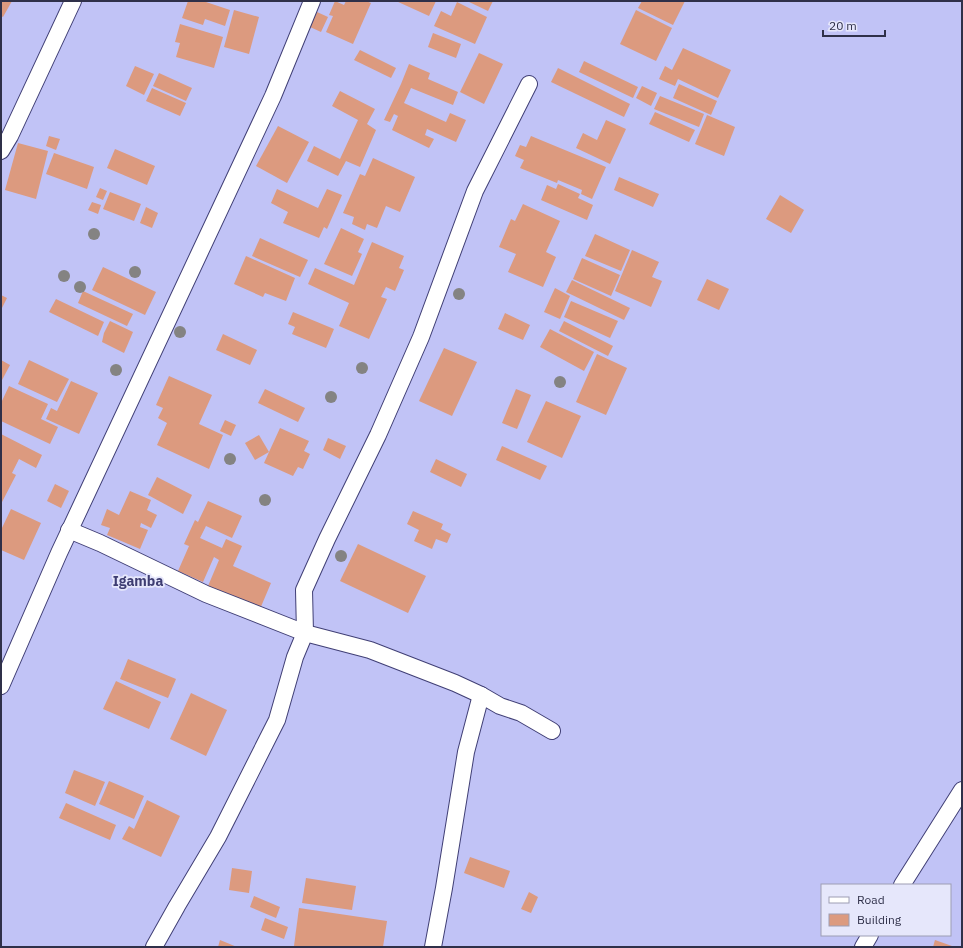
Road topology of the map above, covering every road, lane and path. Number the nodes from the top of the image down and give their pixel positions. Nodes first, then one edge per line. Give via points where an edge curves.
1 (73, 1) edge
2 (312, 1) edge
3 (529, 84) dead end
4 (1, 150) edge
5 (69, 530) junction
6 (305, 633) junction
7 (1, 686) edge
8 (481, 695) junction
9 (552, 731) dead end
10 (962, 790) edge
11 (903, 884) edge
12 (869, 936) edge
13 (154, 947) edge
14 (433, 947) edge
15 (863, 947) edge

1 - 4 street via 10,136
2 - 5 street via 273,96
3 - 6 street via 475,191 421,337 378,435 304,590
5 - 6 street via 206,594
5 - 7 street
6 - 8 street via 370,650
6 - 13 street via 295,657 277,720 218,837
8 - 9 street
8 - 14 street via 466,752
10 - 11 street
12 - 15 street

